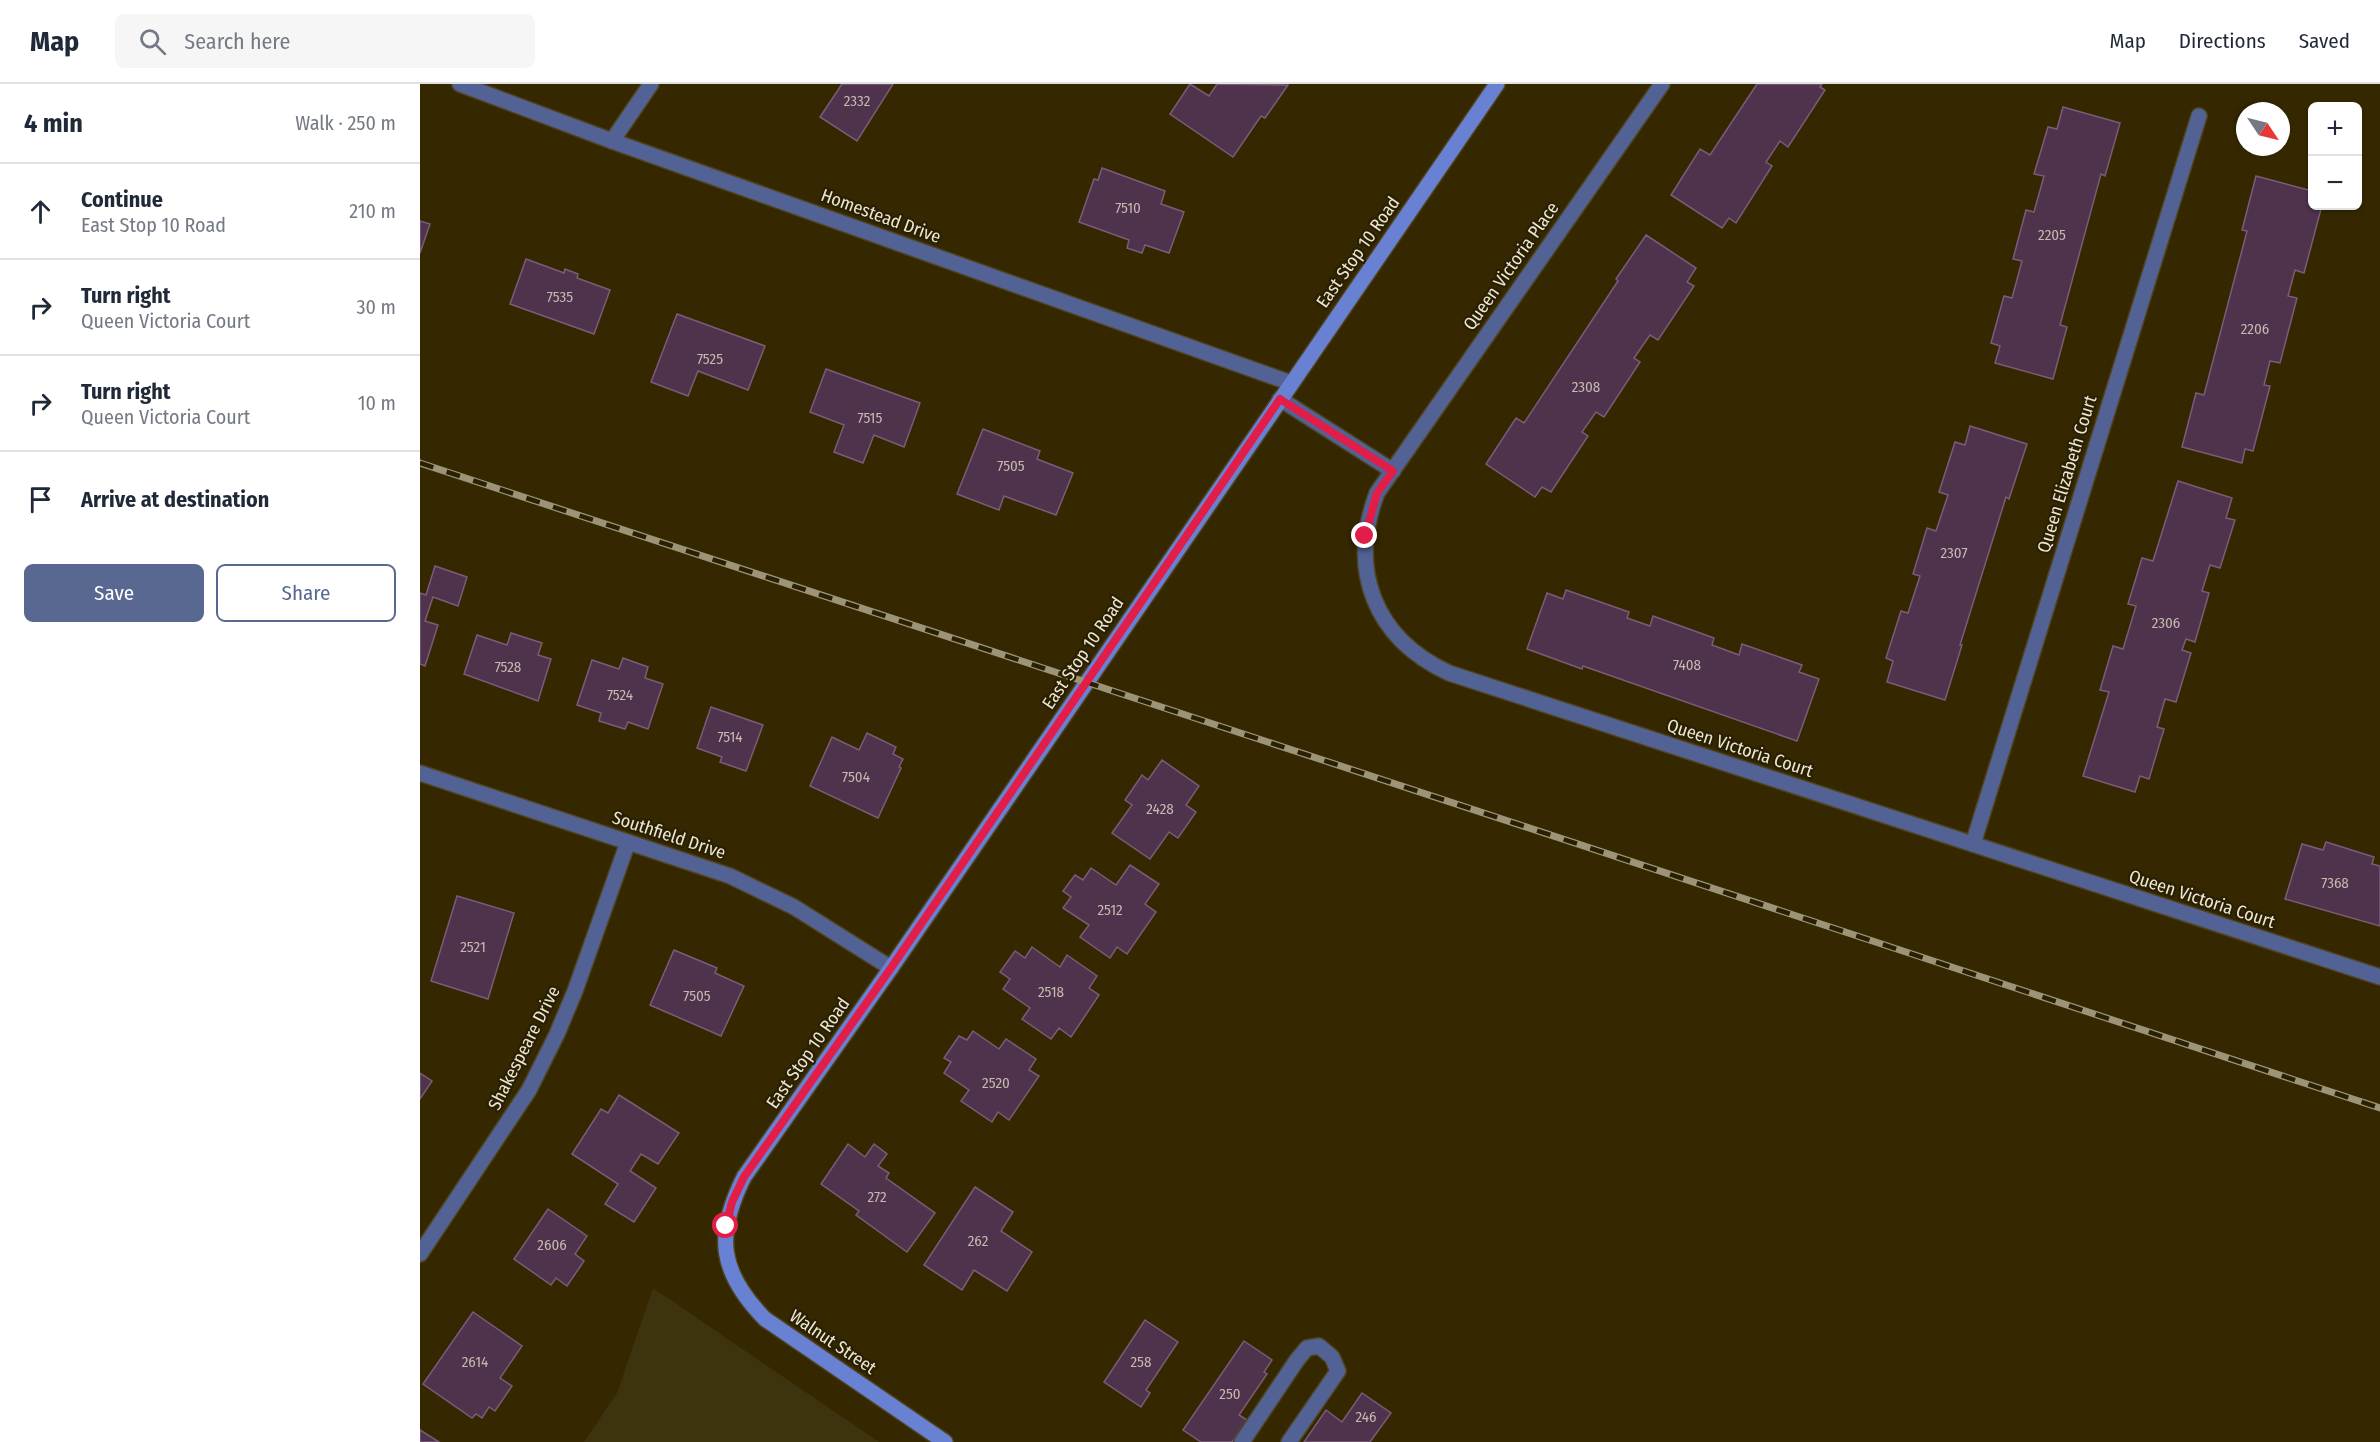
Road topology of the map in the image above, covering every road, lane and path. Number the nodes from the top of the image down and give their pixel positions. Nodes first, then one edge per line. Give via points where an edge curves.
1 (460, 84) edge
2 (651, 84) edge
3 (1497, 84) edge
4 (1662, 84) edge
5 (2199, 116) dead end
6 (612, 141) junction
7 (1291, 383) junction
8 (1280, 399) junction
9 (1393, 471) junction
10 (420, 773) edge
11 (628, 842) junction
12 (1973, 844) junction
13 (891, 968) junction
14 (2380, 977) edge
15 (725, 1252) joint
16 (420, 1254) edge
17 (945, 1442) edge
18 (1242, 1442) edge
19 (1289, 1442) edge

1 - 6 street, Homestead Drive
2 - 6 street
3 - 7 street, East Stop 10 Road
4 - 9 street, Queen Victoria Place
5 - 12 street, Queen Elizabeth Court
6 - 7 street, Homestead Drive
7 - 8 street, East Stop 10 Road
8 - 9 street
8 - 13 street, East Stop 10 Road
9 - 12 street, Queen Victoria Court via 1377,493 1368,519 1364,558 1378,609 1392,632 1418,657 1449,673
10 - 11 street, Southfield Drive
11 - 13 street, Southfield Drive via 712,869 768,893
11 - 16 street, Shakespeare Drive via 575,991 529,1090
12 - 14 street, Queen Victoria Court
13 - 15 street, East Stop 10 Road via 744,1177 732,1202
15 - 17 street, Walnut Street via 738,1288 765,1319
18 - 19 street via 1297,1360 1307,1348 1318,1346 1332,1357 1338,1371

